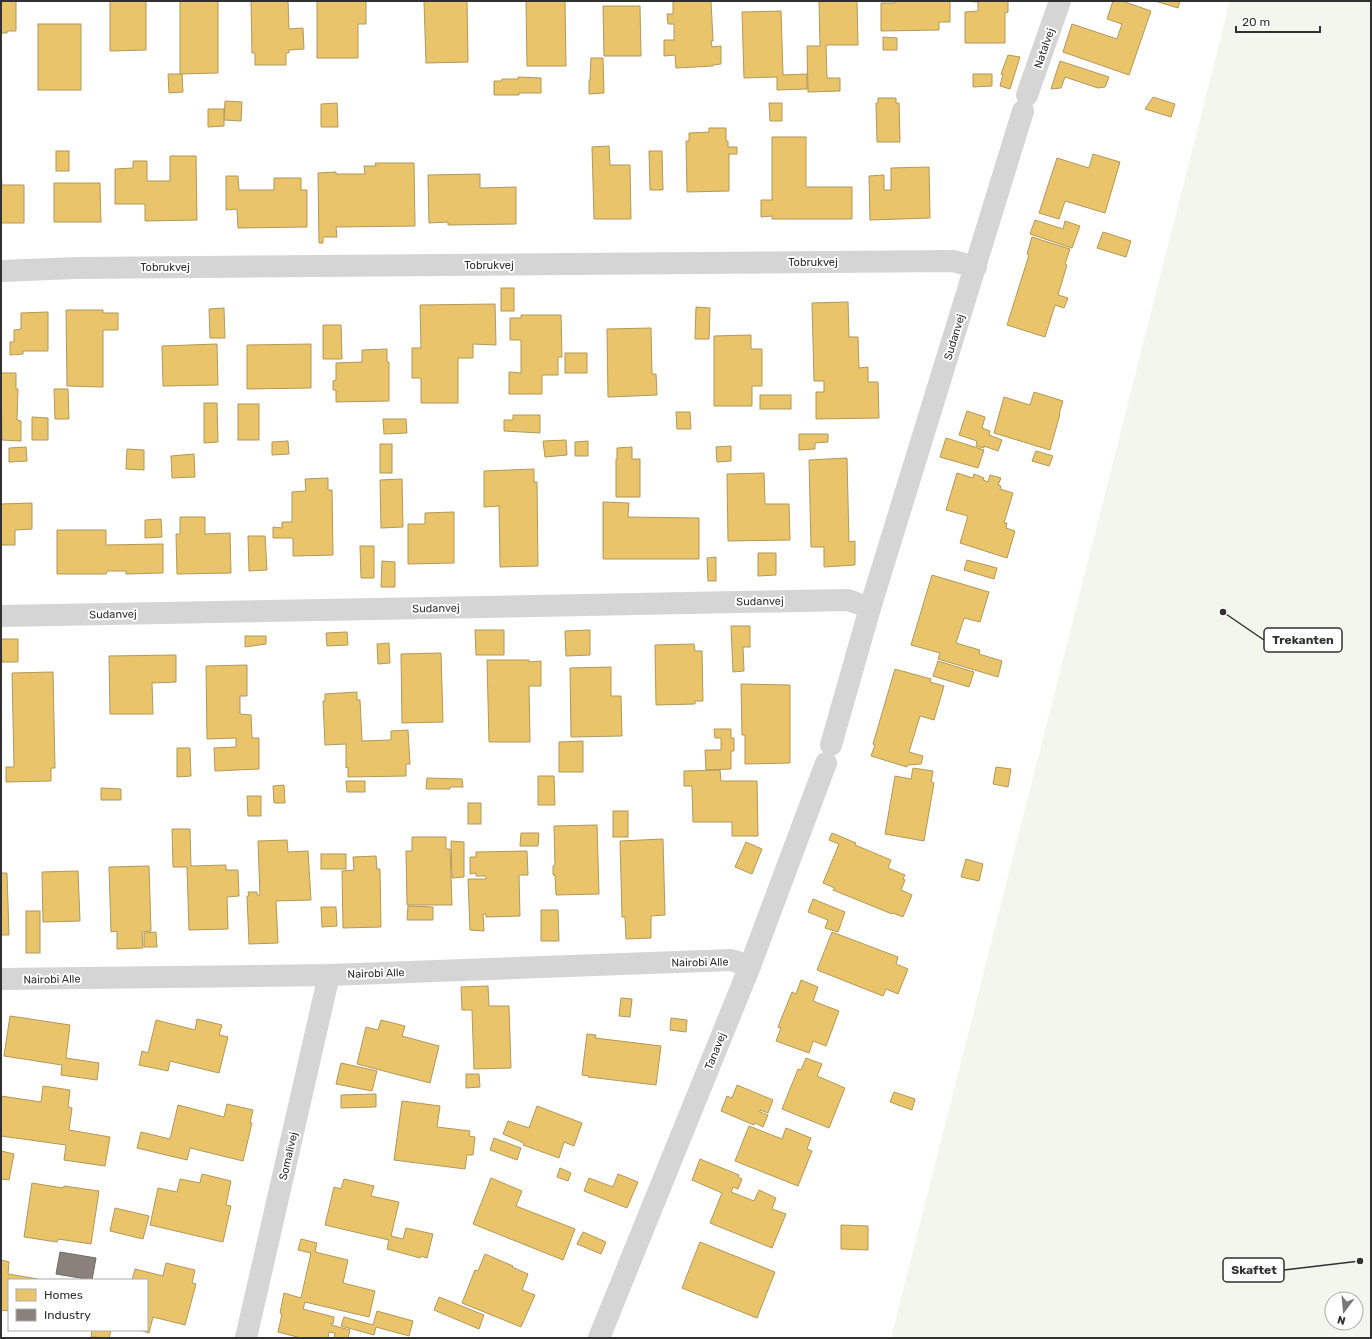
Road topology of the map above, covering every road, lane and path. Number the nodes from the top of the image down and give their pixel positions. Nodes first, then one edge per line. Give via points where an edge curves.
1 (1060, 1) edge
2 (1025, 103) joint
3 (976, 267) junction
4 (1, 271) edge
5 (870, 608) junction
6 (1, 616) edge
7 (829, 754) joint
8 (750, 966) junction
9 (329, 975) junction
10 (1, 979) edge
11 (246, 1338) edge
12 (599, 1338) edge

1 - 2 street, Natalvej
2 - 3 street, Sudanvej
3 - 4 street, Tobrukvej via 945,261 75,268
3 - 5 street, Sudanvej
5 - 6 street, Sudanvej via 848,600
5 - 7 street, Sudanvej
7 - 8 street, Tanavej
8 - 9 street, Nairobi Alle via 731,960
8 - 12 street, Tanavej
9 - 10 street, Nairobi Alle
9 - 11 street, Somalivej

